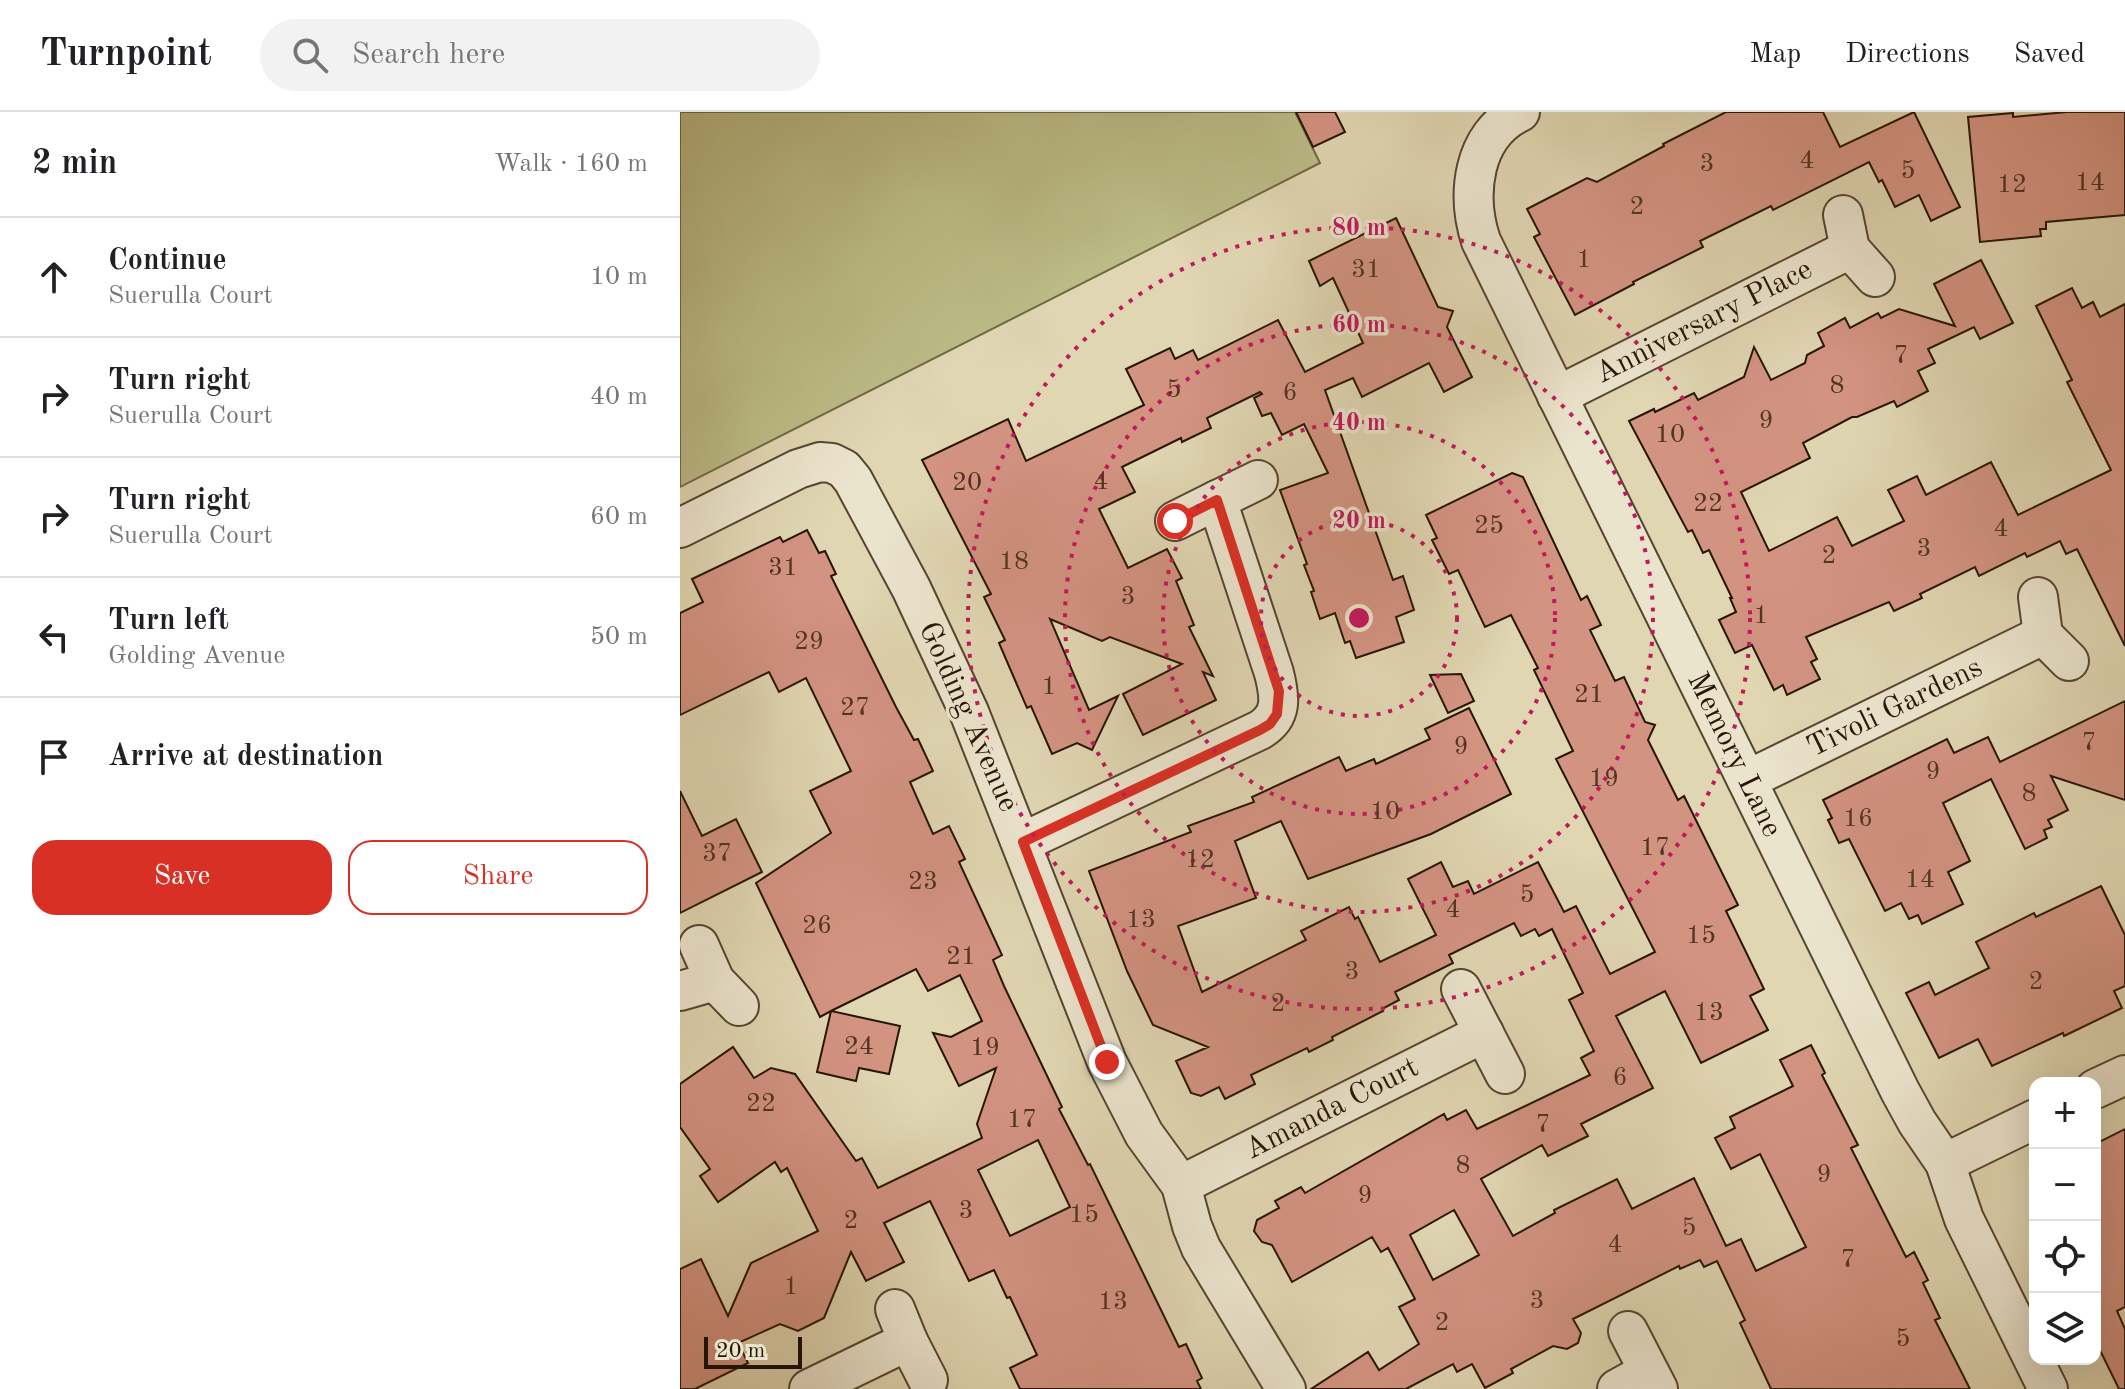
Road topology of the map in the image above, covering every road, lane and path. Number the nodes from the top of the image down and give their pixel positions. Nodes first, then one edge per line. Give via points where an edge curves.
1 (1514, 115) edge
2 (1875, 277) dead end
3 (1557, 396) junction
4 (1258, 480) dead end
5 (1217, 500) junction
6 (1175, 521) dead end
7 (680, 528) edge
8 (2038, 597) dead end
9 (1747, 780) junction
10 (1023, 842) junction
11 (699, 945) dead end
12 (1461, 989) dead end
13 (711, 993) edge
14 (1484, 1033) junction
15 (1505, 1074) dead end
16 (2125, 1075) edge
17 (2101, 1086) edge
18 (2029, 1122) edge
19 (1945, 1163) junction
20 (1181, 1185) junction
21 (1628, 1331) dead end
22 (928, 1380) dead end
23 (1641, 1383) edge
24 (809, 1389) edge
25 (1286, 1389) edge
26 (2048, 1389) edge

1 - 3 street, Memory Lane via 1496,129 1480,157 1473,188 1474,222
2 - 3 street, Anniversary Place via 1847,232
3 - 9 street, Memory Lane
4 - 5 street
5 - 6 street
5 - 10 street via 1274,673 1277,714 1260,730
7 - 10 street, Golding Avenue via 810,465 832,463 844,469 861,491 911,588
8 - 9 street, Tivoli Gardens via 2056,648
9 - 19 street, Memory Lane via 1900,1091
10 - 20 street, Golding Avenue via 1123,1097
11 - 13 street
12 - 14 street
14 - 15 street
14 - 20 street, Amanda Court
16 - 17 street
18 - 19 street
19 - 26 street, Memory Lane via 1964,1219
20 - 25 street, Golding Avenue via 1201,1248
21 - 23 street
22 - 24 street via 902,1325

